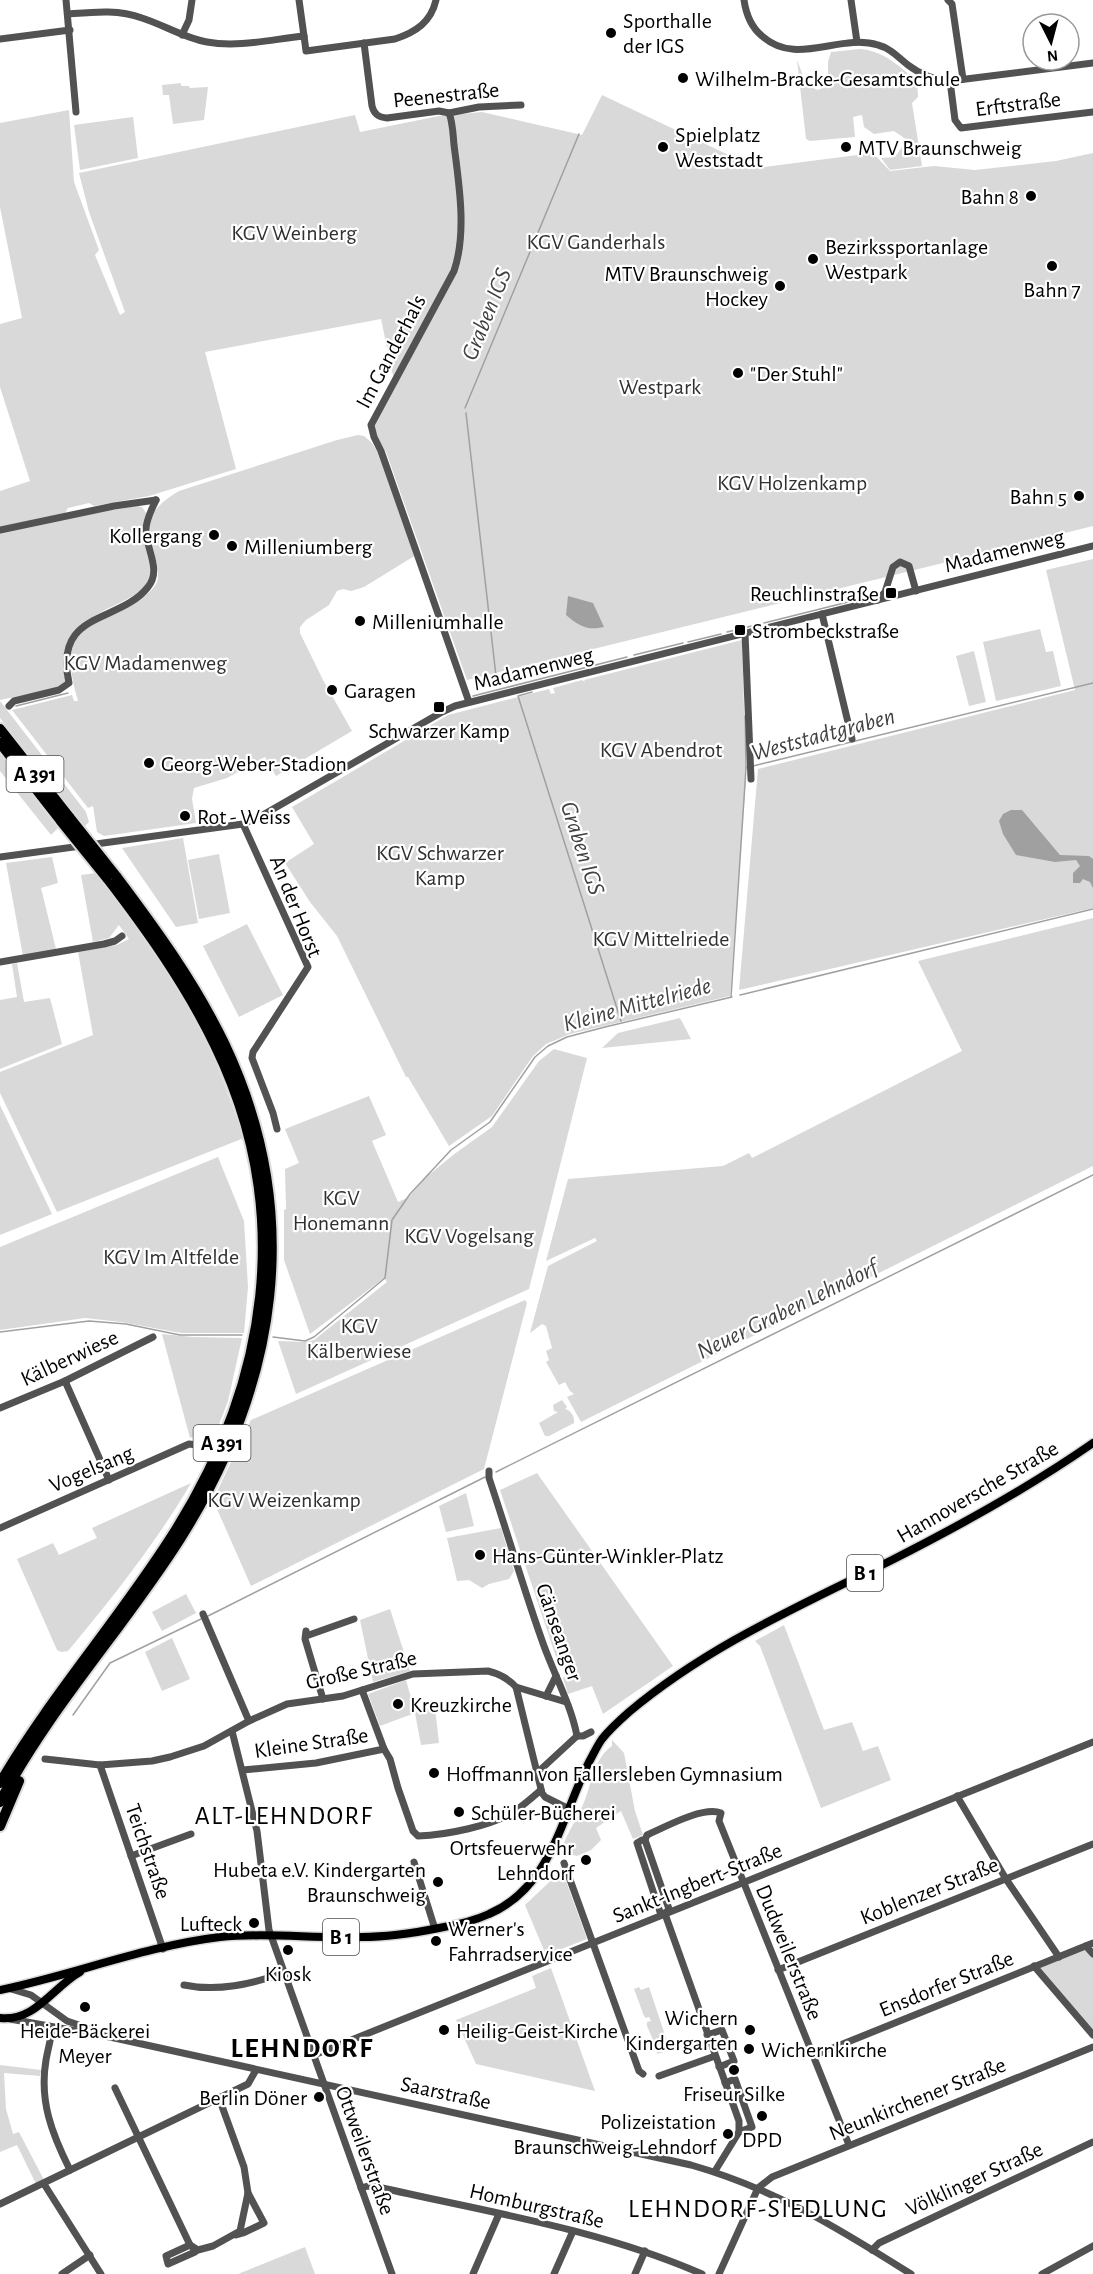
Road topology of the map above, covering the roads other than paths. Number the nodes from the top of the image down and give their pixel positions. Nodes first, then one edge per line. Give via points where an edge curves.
1 (66, 0) edge
2 (192, 0) edge
3 (300, 0) edge
4 (436, 0) edge
5 (744, 0) edge
6 (851, 0) edge
7 (948, 0) edge
8 (68, 14) junction
9 (70, 30) junction
10 (182, 35) junction
11 (304, 36) junction
12 (0, 39) edge
13 (857, 42) junction
14 (364, 43) junction
15 (1093, 63) edge
16 (963, 79) junction
17 (950, 81) junction
18 (521, 105) dead end
19 (1093, 111) edge
20 (76, 112) dead end
21 (449, 113) junction
22 (0, 530) edge
23 (1093, 546) edge
24 (916, 591) junction
25 (878, 600) junction
26 (822, 614) junction
27 (745, 633) junction
28 (469, 702) junction
29 (9, 706) dead end
30 (0, 729) edge
31 (852, 739) dead end
32 (0, 743) edge
33 (751, 778) dead end
34 (66, 819) junction
35 (243, 824) junction
36 (0, 857) edge
37 (122, 936) dead end
38 (0, 962) edge
39 (277, 1129) dead end
40 (256, 1149) junction
41 (153, 1336) dead end
42 (65, 1381) junction
43 (0, 1408) edge
44 (1093, 1443) edge
45 (197, 1445) dead end
46 (489, 1471) dead end
47 (109, 1480) junction
48 (0, 1528) edge
49 (203, 1614) dead end
50 (354, 1619) dead end
51 (556, 1676) junction
52 (516, 1687) junction
53 (362, 1690) junction
54 (546, 1696) junction
55 (323, 1699) junction
56 (566, 1702) junction
57 (249, 1721) junction
58 (46, 1728) junction
59 (232, 1731) junction
60 (591, 1732) dead end
61 (578, 1736) junction
62 (1093, 1742) edge
63 (384, 1749) junction
64 (45, 1759) dead end
65 (100, 1765) junction
66 (243, 1770) junction
67 (538, 1772) junction
68 (0, 1784) edge
69 (541, 1790) junction
70 (957, 1797) junction
71 (0, 1802) edge
72 (569, 1809) junction
73 (0, 1826) edge
74 (191, 1834) dead end
75 (1093, 1844) edge
76 (132, 1856) junction
77 (414, 1862) dead end
78 (564, 1863) dead end
79 (1006, 1879) junction
80 (743, 1882) junction
81 (665, 1914) junction
82 (435, 1929) junction
83 (271, 1936) junction
84 (593, 1943) junction
85 (1090, 1945) edge
86 (163, 1948) junction
87 (1093, 1954) edge
88 (1059, 1956) junction
89 (100, 1964) junction
90 (1034, 1966) junction
91 (778, 1970) junction
92 (284, 1973) junction
93 (184, 1985) dead end
94 (5, 1989) edge
95 (42, 2003) junction
96 (2, 2018) edge
97 (82, 2027) junction
98 (52, 2028) junction
99 (70, 2031) junction
100 (707, 2035) junction
101 (1093, 2035) edge
102 (110, 2037) junction
103 (1093, 2047) edge
104 (314, 2055) junction
105 (715, 2056) junction
106 (813, 2056) junction
107 (719, 2067) junction
108 (256, 2070) junction
109 (643, 2074) dead end
110 (659, 2076) dead end
111 (725, 2083) junction
112 (324, 2084) junction
113 (115, 2088) dead end
114 (219, 2098) junction
115 (739, 2132) junction
116 (138, 2138) junction
117 (1093, 2142) edge
118 (849, 2145) junction
119 (70, 2170) junction
120 (715, 2171) junction
121 (44, 2184) junction
122 (361, 2188) junction
123 (758, 2188) junction
124 (248, 2193) junction
125 (0, 2204) edge
126 (499, 2214) junction
127 (573, 2231) junction
128 (236, 2235) junction
129 (1093, 2246) edge
130 (872, 2250) junction
131 (645, 2251) junction
132 (90, 2255) junction
133 (62, 2274) edge
134 (101, 2274) edge
135 (392, 2274) edge
136 (473, 2274) edge
137 (554, 2274) edge
138 (635, 2274) edge
139 (702, 2274) edge
140 (719, 2274) edge
141 (911, 2274) edge
142 (1042, 2274) edge

1 - 8 street
2 - 10 street
3 - 11 street
4 - 14 street via 426,22 414,32
5 - 13 street via 756,31 782,48 811,49
6 - 13 street
7 - 16 street via 952,4
8 - 9 street
8 - 10 street via 130,14
9 - 12 street
9 - 20 street
10 - 11 street via 220,44
11 - 14 street via 306,51
13 - 17 street via 885,47 921,74
14 - 21 street, Peenestraße via 376,114 387,118
15 - 16 street
16 - 17 street
17 - 19 street, Erftstraße via 955,120 961,128
18 - 21 street, Peenestraße
21 - 28 street, Im Ganderhals via 458,170 458,257 371,425
22 - 29 street via 156,500 146,526 154,569 150,586 95,618 78,633 67,654 69,683
23 - 24 street, Madamenweg
24 - 25 street, Madamenweg
24 - 25 street via 909,566 900,562 892,567 885,592
25 - 26 street, Madamenweg
26 - 27 street, Madamenweg
26 - 31 street
27 - 28 street, Madamenweg
27 - 33 street
28 - 35 street, Madamenweg via 447,709
30 - 34 highway, A 391
32 - 34 highway, A 391
34 - 40 highway, A 391, bridge via 169,948 209,1013 235,1068
35 - 36 street, Madamenweg
35 - 39 street, An der Horst via 308,967 253,1052
37 - 38 street via 104,944
40 - 58 highway, A 391 via 272,1231 270,1296 262,1348 242,1416 216,1477 179,1540
40 - 68 highway, A 391 via 263,1231 261,1295 253,1347 234,1413 213,1463 172,1536
41 - 42 street, Kälberwiese
42 - 43 street, Kälberwiese
42 - 47 street
44 - 72 main road, Hannoversche Straße / B 1 via 943,1532 747,1632 678,1675 601,1740
45 - 47 street, Vogelsang via 189,1444
46 - 51 street, Gänseanger
47 - 48 street, Vogelsang
49 - 57 street
50 - 55 street via 306,1634
51 - 54 street
51 - 56 street, Gänseanger
52 - 53 street, Große Straße via 498,1673 477,1671 413,1674
52 - 54 street, Große Straße
52 - 67 street
53 - 55 street, Große Straße
53 - 63 street
54 - 56 street, Große Straße
55 - 57 street, Große Straße via 287,1704
56 - 61 street, Gänseanger
57 - 59 street, Große Straße
58 - 71 highway, A 391
58 - 73 highway
59 - 65 street, Große Straße via 204,1746 170,1757
59 - 66 street, Ottweilerstraße
60 - 61 street
61 - 67 street
62 - 70 street, Sankt-Ingbert-Straße
63 - 66 street, Kleine Straße via 316,1763
63 - 69 street via 416,1834 422,1836 493,1821 515,1811
64 - 65 street, Große Straße
65 - 76 street, Teichstraße
66 - 83 street, Ottweilerstraße via 257,1831
67 - 69 street
69 - 72 street via 544,1797
70 - 79 street
70 - 80 street, Sankt-Ingbert-Straße
72 - 82 main road, Hannoversche Straße / B 1 via 553,1850 522,1893 489,1914
74 - 76 street
75 - 79 street, Koblenzer Straße
76 - 86 street, Teichstraße
77 - 82 street
78 - 84 street
79 - 88 street
79 - 91 street, Koblenzer Straße
80 - 81 street, Sankt-Ingbert-Straße
80 - 81 street, Dudweilerstraße via 719,1821 721,1813 702,1812 647,1834 645,1840 669,1909
80 - 91 street, Dudweilerstraße
81 - 84 street, Sankt-Ingbert-Straße
81 - 100 street
82 - 83 main road, Hannoversche Straße / B 1 via 361,1938
83 - 86 main road, Hannoversche Straße / B 1 via 217,1938
83 - 92 street, Ottweilerstraße
84 - 104 street, Sankt-Ingbert-Straße
84 - 109 street
85 - 87 street
85 - 88 street, Ensdorfer Straße
86 - 89 main road, Hannoversche Straße / B 1
88 - 90 street, Ensdorfer Straße
89 - 94 main road, Hannoversche Straße / B 1
89 - 95 main road, Hannoversche Straße / B 1 via 76,1974
90 - 101 street
90 - 106 street, Ensdorfer Straße
91 - 106 street, Dudweilerstraße
92 - 93 street via 241,1985 201,1989
92 - 104 street, Ottweilerstraße
94 - 95 street, Saarstraße via 26,1993
95 - 96 main road, Hannoversche Straße / B 1 via 24,2014
95 - 97 street, Saarstraße via 61,2018
96 - 98 street, Saarstraße
97 - 99 street, Saarstraße
97 - 102 street, Saarstraße
98 - 99 street, Saarstraße
98 - 119 street via 44,2102 56,2143
99 - 102 street, Saarstraße
100 - 105 street
100 - 107 street via 722,2030 734,2061
102 - 108 street, Saarstraße
103 - 118 street, Neunkirchener Straße
104 - 112 street, Ottweilerstraße
105 - 107 street
105 - 110 street
106 - 118 street, Dudweilerstraße
107 - 111 street
108 - 112 street, Saarstraße
108 - 114 street via 248,2084
111 - 115 street via 739,2121
111 - 115 street via 735,2079 752,2127
112 - 120 street, Saarstraße
112 - 122 street, Ottweilerstraße
113 - 116 street
114 - 116 street
114 - 124 street via 247,2176
115 - 120 street
116 - 119 street
116 - 128 street via 192,2246 202,2249
117 - 130 street, Völklinger Straße via 879,2243
118 - 123 street, Neunkirchener Straße via 779,2173
119 - 121 street
120 - 123 street, Saarstraße
121 - 125 street
121 - 132 street
122 - 126 street, Homburgstraße via 378,2187
122 - 135 street, Ottweilerstraße
123 - 130 street, Saarstraße via 796,2205
123 - 140 street
124 - 128 street
124 - 128 street via 264,2223
126 - 127 street, Homburgstraße
126 - 136 street
127 - 131 street, Homburgstraße
127 - 137 street
129 - 142 street
130 - 141 street
131 - 138 street
131 - 139 street, Homburgstraße
132 - 133 street
132 - 134 street

